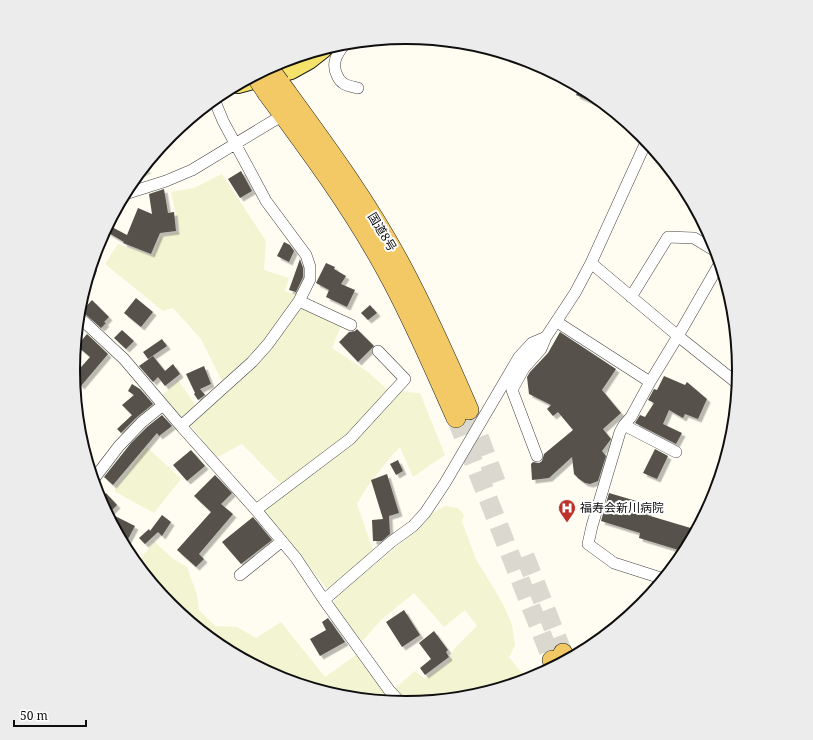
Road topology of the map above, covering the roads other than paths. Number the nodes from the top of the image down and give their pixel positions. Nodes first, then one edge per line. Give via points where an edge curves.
1 (339, 51) edge
2 (311, 58) edge
3 (271, 74) edge
4 (264, 77) edge
5 (261, 79) edge
6 (274, 88) junction
7 (358, 88) dead end
8 (216, 105) edge
9 (283, 115) junction
10 (235, 143) junction
11 (643, 146) edge
12 (134, 191) edge
13 (709, 247) edge
14 (592, 263) junction
15 (716, 269) edge
16 (631, 297) junction
17 (299, 301) junction
18 (84, 322) edge
19 (557, 322) junction
20 (351, 325) dead end
21 (678, 336) junction
22 (546, 337) junction
23 (378, 352) dead end
24 (732, 379) edge
25 (650, 382) junction
26 (163, 404) junction
27 (624, 425) junction
28 (181, 426) junction
29 (676, 452) dead end
30 (537, 456) dead end
31 (98, 475) edge
32 (256, 510) junction
33 (282, 541) junction
34 (240, 575) dead end
35 (658, 577) edge
36 (324, 600) junction
37 (394, 695) edge

1 - 7 street via 334,69 339,79 343,84
2 - 4 main road via 291,70
3 - 6 highway, 国道8号, bridge
5 - 6 highway, 国道8号, bridge
6 - 9 highway, 国道8号
6 - 9 highway, 国道8号 via 344,171 401,264 440,343 463,414 424,346 387,272 330,180
8 - 10 street
9 - 10 street
10 - 12 street via 192,170
10 - 17 street via 266,201 306,255 310,267 310,280
11 - 14 street
13 - 16 street via 694,238 668,237
14 - 16 street
14 - 19 street
15 - 21 street
16 - 21 street
17 - 20 street
17 - 28 street via 252,362
18 - 26 street via 124,359
19 - 22 street
19 - 25 street
21 - 24 street
21 - 25 street
22 - 30 street via 541,349 524,368 512,390
22 - 36 street via 532,343 519,357 425,513 413,526
23 - 32 street via 405,379 350,439
25 - 27 street
26 - 28 street
26 - 31 street via 119,446
27 - 29 street
27 - 35 street via 604,484 588,544 614,563
28 - 32 street
32 - 33 street
33 - 34 street
33 - 36 street
36 - 37 street

